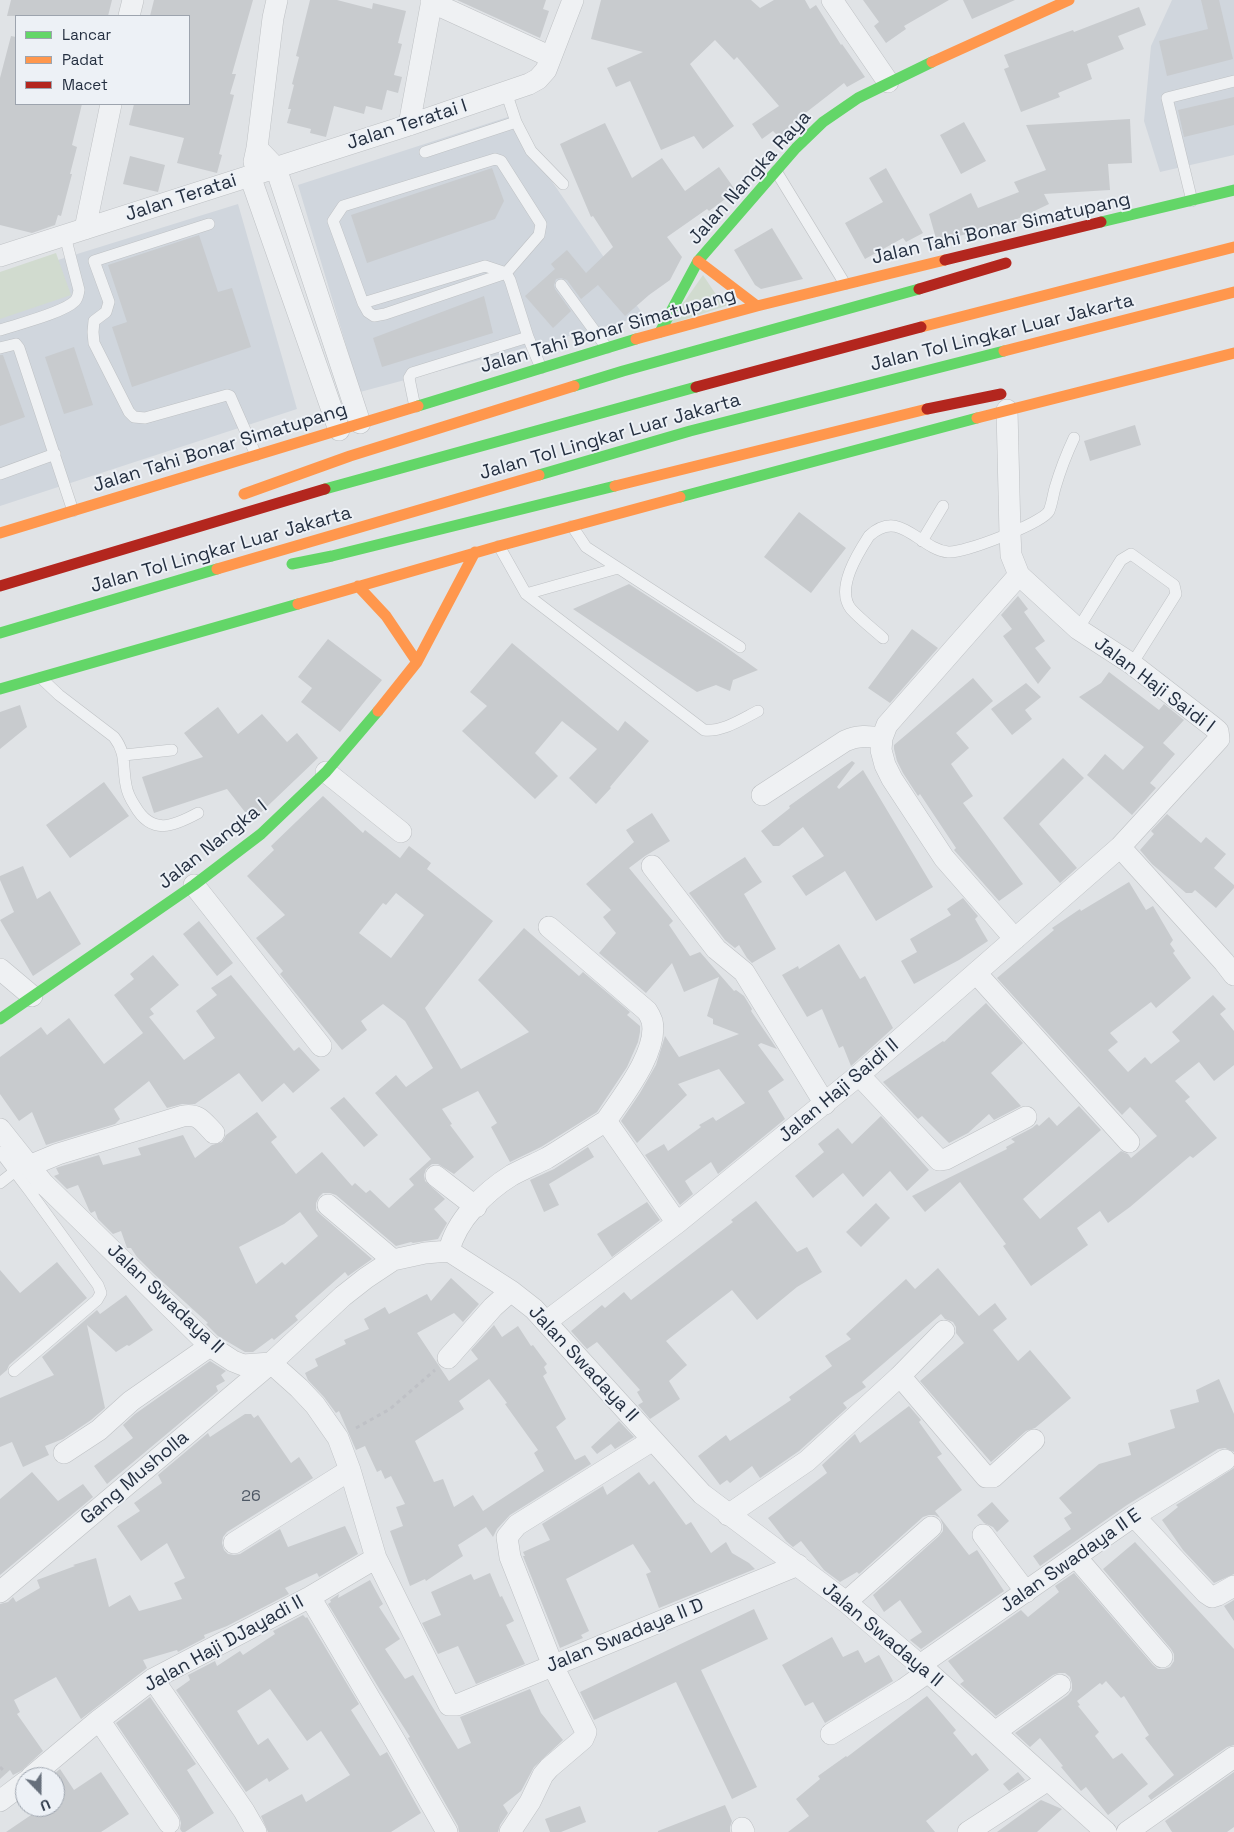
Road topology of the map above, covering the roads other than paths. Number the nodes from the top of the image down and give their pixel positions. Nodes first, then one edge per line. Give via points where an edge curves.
1 (133, 0) edge
2 (277, 0) edge
3 (573, 0) edge
4 (832, 0) edge
5 (1069, 0) edge
6 (431, 1) edge
7 (129, 15) edge
8 (551, 57) junction
9 (1234, 81) edge
10 (888, 82) junction
11 (506, 92) junction
12 (111, 105) edge
13 (516, 122) junction
14 (409, 126) junction
15 (257, 148) junction
16 (425, 152) dead end
17 (276, 168) junction
18 (776, 171) junction
19 (250, 176) junction
20 (563, 184) dead end
21 (1234, 190) edge
22 (1192, 201) junction
23 (1174, 206) junction
24 (209, 224) dead end
25 (85, 229) junction
26 (65, 236) junction
27 (1070, 241) dead end
28 (1234, 247) edge
29 (0, 256) edge
30 (1014, 260) dead end
31 (698, 261) junction
32 (506, 273) junction
33 (845, 284) junction
34 (561, 286) dead end
35 (1234, 292) edge
36 (363, 303) junction
37 (757, 306) junction
38 (0, 330) edge
39 (660, 332) junction
40 (528, 337) junction
41 (0, 348) edge
42 (607, 348) junction
43 (1234, 353) edge
44 (1219, 357) junction
45 (541, 368) junction
46 (1117, 371) dead end
47 (1011, 400) junction
48 (415, 406) junction
49 (360, 423) junction
50 (339, 430) junction
51 (1074, 438) dead end
52 (55, 454) junction
53 (256, 455) junction
54 (0, 474) edge
55 (233, 499) dead end
56 (943, 506) dead end
57 (73, 511) junction
58 (199, 515) dead end
59 (572, 526) junction
60 (0, 533) edge
61 (1010, 534) junction
62 (922, 541) junction
63 (138, 543) junction
64 (499, 546) junction
65 (475, 552) junction
66 (280, 566) dead end
67 (618, 568) junction
68 (250, 571) dead end
69 (1020, 575) junction
70 (0, 586) edge
71 (358, 586) junction
72 (152, 587) junction
73 (526, 594) junction
74 (1078, 629) junction
75 (0, 633) edge
76 (883, 638) dead end
77 (740, 647) dead end
78 (417, 662) junction
79 (1132, 664) junction
80 (40, 677) junction
81 (0, 689) edge
82 (758, 711) dead end
83 (882, 738) junction
84 (172, 750) dead end
85 (124, 755) junction
86 (326, 772) junction
87 (762, 795) dead end
88 (198, 813) dead end
89 (401, 832) dead end
90 (1120, 847) junction
91 (652, 866) dead end
92 (194, 885) junction
93 (549, 927) dead end
94 (1015, 939) junction
95 (1231, 963) edge
96 (0, 969) edge
97 (976, 972) junction
98 (32, 996) junction
99 (0, 1019) edge
100 (321, 1046) dead end
101 (859, 1075) junction
102 (825, 1104) junction
103 (1026, 1116) dead end
104 (606, 1121) junction
105 (0, 1129) edge
106 (214, 1133) dead end
107 (1130, 1142) dead end
108 (0, 1152) edge
109 (22, 1169) junction
110 (436, 1176) dead end
111 (0, 1183) edge
112 (37, 1188) junction
113 (328, 1205) dead end
114 (476, 1207) junction
115 (677, 1223) junction
116 (448, 1251) junction
117 (393, 1260) junction
118 (511, 1291) junction
119 (546, 1321) junction
120 (944, 1331) dead end
121 (210, 1346) junction
122 (448, 1358) road end
123 (270, 1363) junction
124 (14, 1371) dead end
125 (900, 1376) junction
126 (653, 1440) junction
127 (1034, 1440) dead end
128 (64, 1453) dead end
129 (1225, 1460) dead end
130 (350, 1470) junction
131 (728, 1515) junction
132 (1134, 1516) junction
133 (931, 1528) dead end
134 (983, 1536) dead end
135 (234, 1543) dead end
136 (376, 1558) junction
137 (1076, 1558) junction
138 (798, 1566) junction
139 (1234, 1586) edge
140 (0, 1592) edge
141 (1026, 1592) junction
142 (310, 1597) junction
143 (846, 1602) junction
144 (1162, 1657) dead end
145 (553, 1666) junction
146 (924, 1668) junction
147 (153, 1679) junction
148 (1060, 1685) dead end
149 (99, 1720) junction
150 (994, 1732) junction
151 (831, 1734) dead end
152 (1234, 1758) edge
153 (43, 1767) edge
154 (1048, 1780) junction
155 (15, 1789) edge
156 (0, 1800) edge
157 (170, 1823) dead end
158 (256, 1832) edge
159 (447, 1832) edge
160 (510, 1832) edge
161 (968, 1832) edge
162 (1106, 1832) edge
163 (1127, 1832) edge

1 - 7 street
2 - 15 street
3 - 8 street, Jalan Teratai I
4 - 10 street
5 - 10 main road, Jalan Nangka Raya
6 - 8 street
6 - 14 street
8 - 11 street, Jalan Teratai I via 538,79
9 - 22 lane via 1167,98
10 - 18 main road, Jalan Nangka Raya via 824,122
11 - 13 lane
11 - 14 street, Jalan Teratai I
12 - 25 street
13 - 16 lane
13 - 20 lane via 531,151
14 - 17 street, Jalan Teratai I
15 - 17 street
15 - 19 street
17 - 19 street, Jalan Teratai I
17 - 49 street
18 - 31 main road, Jalan Nangka Raya
18 - 33 lane
19 - 25 street, Jalan Teratai
19 - 50 street, Jalan Teratai
21 - 22 main road, Jalan Tahi Bonar Simatupang
22 - 23 main road, Jalan Tahi Bonar Simatupang
23 - 27 main road
23 - 33 main road, Jalan Tahi Bonar Simatupang
24 - 53 lane via 94,261 109,302 106,312 94,321 94,343 134,417 145,418 227,395
25 - 26 street, Jalan Teratai
26 - 29 street, Jalan Teratai
26 - 38 lane via 78,297 64,309
28 - 63 main road, Jalan Tol Lingkar Luar Jakarta via 678,390
30 - 55 main road via 605,377 350,456
31 - 37 main road, Jalan Nangka Raya
31 - 39 main road, Jalan Nangka Raya
32 - 36 lane via 485,266
32 - 36 lane via 385,314 374,316
32 - 36 lane via 539,234 541,224 505,166 495,159 343,206 333,221
32 - 40 lane
33 - 37 main road, Jalan Tahi Bonar Simatupang
34 - 42 lane
35 - 72 main road, Jalan Tol Lingkar Luar Jakarta via 690,430
37 - 39 main road, Jalan Tahi Bonar Simatupang
39 - 42 main road, Jalan Tahi Bonar Simatupang
40 - 45 lane
40 - 48 lane via 412,373
41 - 52 lane via 16,344 19,348
42 - 45 main road, Jalan Tahi Bonar Simatupang
43 - 44 main road
44 - 46 main road
44 - 47 main road
45 - 48 main road, Jalan Tahi Bonar Simatupang
47 - 59 main road
47 - 61 street
47 - 66 main road via 923,410 332,556
48 - 49 main road, Jalan Tahi Bonar Simatupang
49 - 50 main road, Jalan Tahi Bonar Simatupang
50 - 53 main road, Jalan Tahi Bonar Simatupang
51 - 61 lane via 1064,459 1049,512
52 - 54 lane
52 - 57 lane
53 - 57 main road, Jalan Tahi Bonar Simatupang
56 - 62 lane
57 - 60 main road, Jalan Tahi Bonar Simatupang
58 - 63 main road
59 - 64 main road
59 - 67 lane via 586,547
61 - 62 lane via 956,552 946,552
61 - 69 street via 1011,555
62 - 76 lane via 899,527 875,530 846,580 846,599 850,608
63 - 70 main road, Jalan Tol Lingkar Luar Jakarta
64 - 65 main road
64 - 73 lane
65 - 71 main road
65 - 78 main road, Jalan Nangka I
67 - 73 lane
67 - 77 lane
68 - 72 main road
69 - 74 street, Jalan Haji Saidi I
69 - 83 street via 888,725
71 - 78 main road via 386,616
71 - 80 main road
72 - 75 main road, Jalan Tol Lingkar Luar Jakarta
73 - 82 lane via 704,730 722,728
74 - 79 street, Jalan Haji Saidi I
74 - 79 lane via 1121,560 1131,554 1174,585 1176,594
78 - 86 main road, Jalan Nangka I
79 - 90 street, Jalan Haji Saidi I via 1218,731 1220,739
80 - 81 main road
80 - 85 lane via 114,736
83 - 87 street via 865,735 845,741
83 - 94 street via 885,765 897,787 944,858
84 - 85 lane
85 - 88 lane via 126,787 139,814 149,822 159,826 171,825
86 - 89 street
86 - 92 main road, Jalan Nangka I via 260,834
90 - 94 street, Jalan Haji Saidi II
90 - 95 street
91 - 102 street via 716,949 744,972
92 - 98 main road, Jalan Nangka I
92 - 100 street
93 - 104 street via 647,1011 652,1021 649,1049 642,1065
94 - 97 street, Jalan Haji Saidi II
96 - 98 street
97 - 101 street, Jalan Haji Saidi II
97 - 107 street
98 - 99 main road, Jalan Nangka I
101 - 102 street, Jalan Haji Saidi II
101 - 103 street via 939,1160
102 - 115 street, Jalan Haji Saidi II
104 - 114 street via 512,1175
104 - 115 street
105 - 109 street, Jalan Swadaya II
106 - 109 street via 192,1114 58,1154
108 - 109 lane
109 - 111 lane
109 - 112 street, Jalan Swadaya II
110 - 114 street
112 - 121 street, Jalan Swadaya II
112 - 124 lane via 101,1293 98,1300
113 - 117 street
114 - 116 street via 458,1229
115 - 119 street, Jalan Haji Saidi II
116 - 117 street
116 - 118 street, Jalan Swadaya II
117 - 123 street via 343,1296
118 - 119 street, Jalan Swadaya II
118 - 122 street
119 - 126 street, Jalan Swadaya II
120 - 125 street
121 - 123 street, Jalan Swadaya II via 243,1365
121 - 128 street
123 - 130 street via 315,1405 338,1438
123 - 140 street, Gang Musholla
125 - 127 street via 986,1477 993,1477
125 - 131 street via 807,1461
126 - 131 street, Jalan Swadaya II via 702,1494
126 - 145 street via 517,1525 507,1537 510,1557
129 - 132 street, Jalan Swadaya II E
130 - 135 street
130 - 136 street
131 - 138 street, Jalan Swadaya II
132 - 137 street, Jalan Swadaya II E
132 - 139 street via 1206,1593 1212,1597
133 - 143 street
134 - 141 street
136 - 142 street, Jalan Haji DJayadi II
136 - 145 street, Jalan Swadaya II D via 449,1705
137 - 141 street, Jalan Swadaya II E
137 - 144 street
138 - 143 street, Jalan Swadaya II
138 - 145 street, Jalan Swadaya II D
141 - 146 street, Jalan Swadaya II E
142 - 147 street, Jalan Haji DJayadi II
142 - 159 street
143 - 146 street, Jalan Swadaya II
145 - 160 street via 586,1735 543,1775
146 - 150 street, Jalan Swadaya II
146 - 151 street, Jalan Swadaya II E via 904,1689
147 - 149 street, Jalan Haji DJayadi II
147 - 158 street
148 - 150 street
149 - 153 street, Jalan Haji DJayadi II
149 - 157 street
150 - 154 street, Jalan Swadaya II
152 - 163 street
154 - 161 street
154 - 162 street, Jalan Swadaya II
155 - 156 street

